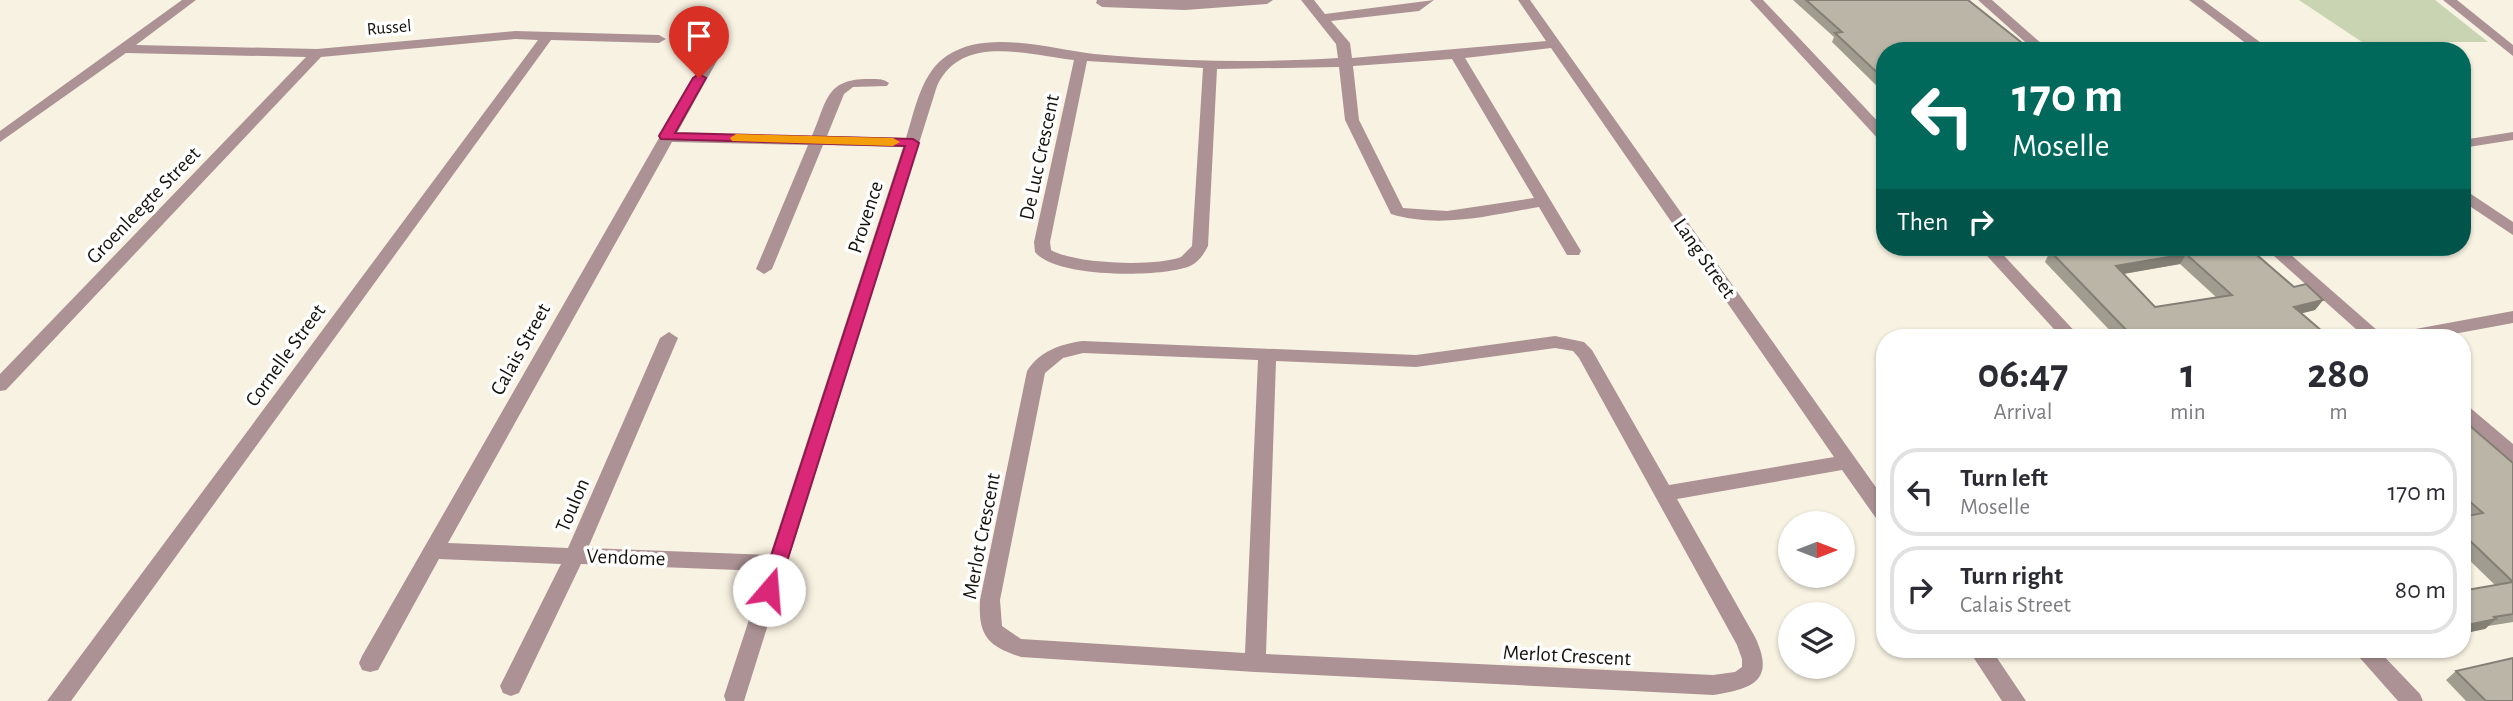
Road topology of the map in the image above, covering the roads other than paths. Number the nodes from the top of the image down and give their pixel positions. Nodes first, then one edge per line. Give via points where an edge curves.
1 (190, 0) edge
2 (1266, 0) edge
3 (1307, 0) edge
4 (1428, 0) edge
5 (1524, 0) edge
6 (1756, 0) edge
7 (1984, 0) edge
8 (2195, 0) edge
9 (2449, 0) edge
10 (1102, 3) dead end
11 (1184, 3) edge
12 (1321, 18) junction
13 (548, 35) junction
14 (659, 39) dead end
15 (2033, 42) edge
16 (2253, 42) edge
17 (1555, 44) junction
18 (122, 49) junction
19 (2513, 52) edge
20 (317, 53) junction
21 (1457, 55) junction
22 (1081, 57) junction
23 (711, 59) dead end
24 (1346, 62) junction
25 (1210, 64) junction
26 (882, 83) dead end
27 (1876, 128) edge
28 (666, 136) junction
29 (2513, 136) edge
30 (0, 138) edge
31 (819, 140) junction
32 (913, 143) junction
33 (2471, 143) edge
34 (2471, 200) edge
35 (1544, 201) junction
36 (2513, 230) edge
37 (1573, 251) dead end
38 (1995, 256) edge
39 (2282, 256) edge
40 (764, 269) dead end
41 (2513, 317) edge
42 (2064, 329) edge
43 (2367, 329) edge
44 (2448, 329) edge
45 (669, 338) dead end
46 (1267, 354) junction
47 (0, 385) edge
48 (2471, 419) edge
49 (2513, 455) edge
50 (1847, 462) junction
51 (1661, 494) junction
52 (1876, 503) edge
53 (433, 551) junction
54 (575, 555) junction
55 (778, 563) junction
56 (1985, 658) edge
57 (2371, 658) edge
58 (370, 663) dead end
59 (1255, 663) junction
60 (511, 686) dead end
61 (735, 696) dead end
62 (58, 701) edge
63 (2015, 701) edge
64 (2412, 701) edge

1 - 18 street
2 - 11 street
3 - 12 street
4 - 12 street via 1419,7
5 - 17 street, Lang Street
6 - 27 street
7 - 15 street
8 - 16 street
9 - 19 street
10 - 11 street
12 - 24 street via 1343,43
13 - 14 street, Russel
13 - 20 street, Russel
13 - 62 street, Cornelle Street
17 - 21 street, Provence
17 - 50 street, Lang Street
18 - 20 street, Russel
18 - 30 street
20 - 47 street, Groenleegte Street
21 - 24 street, Provence
21 - 35 street
22 - 25 street, Provence
22 - 25 street, De Luc Crescent via 1042,242 1049,258 1074,264 1174,265 1196,255
22 - 32 street, Provence via 996,48 958,54 934,76
23 - 28 street, Calais Street
24 - 25 street, Provence
24 - 35 street via 1352,120 1396,211 1426,217
26 - 31 street via 850,83 842,88
28 - 31 street
28 - 53 street, Calais Street
29 - 33 street
31 - 32 street
31 - 40 street
32 - 55 street, Provence
34 - 36 street
35 - 37 street
38 - 42 street
39 - 43 street
41 - 44 street
45 - 54 street, Toulon
46 - 51 street, Merlot Crescent via 1416,361 1555,342 1578,346
46 - 59 street
46 - 59 street, Merlot Crescent via 1083,347 1068,348 1044,360 1036,371 989,618 1004,643 1021,648
48 - 49 street
50 - 51 street
50 - 52 street, Lang Street
51 - 59 street, Merlot Crescent via 1747,643 1752,671 1741,681 1713,685
53 - 54 street, Vendome
53 - 58 street, Calais Street
54 - 55 street, Vendome
54 - 60 street, Toulon
55 - 61 street, Provence
56 - 63 street
57 - 64 street

